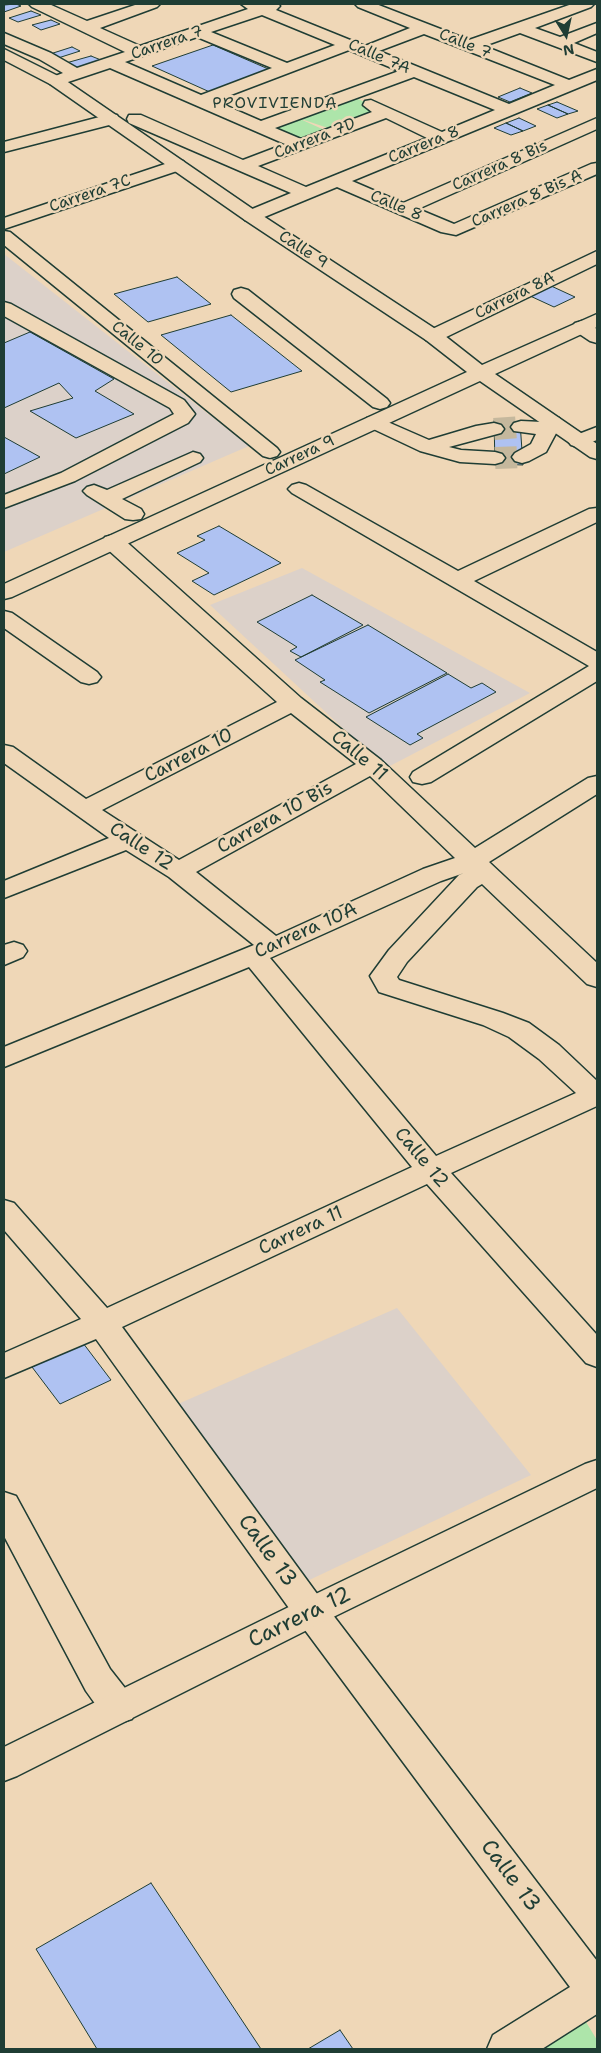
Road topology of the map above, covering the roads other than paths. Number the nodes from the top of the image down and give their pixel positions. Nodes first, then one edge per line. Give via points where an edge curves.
1 (37, 4) edge
2 (122, 4) edge
3 (152, 4) edge
4 (278, 4) edge
5 (362, 4) edge
6 (586, 4) edge
7 (255, 7) edge
8 (71, 20) junction
9 (86, 27) junction
10 (424, 28) junction
11 (522, 28) junction
12 (597, 28) edge
13 (197, 32) junction
14 (4, 38) edge
15 (560, 43) junction
16 (349, 45) junction
17 (469, 46) junction
18 (365, 51) junction
19 (139, 52) junction
20 (4, 54) edge
21 (597, 57) edge
22 (111, 62) junction
23 (288, 68) junction
24 (412, 72) junction
25 (76, 74) junction
26 (597, 74) edge
27 (56, 81) junction
28 (573, 84) junction
29 (597, 89) edge
30 (349, 94) junction
31 (197, 100) junction
32 (175, 104) dead end
33 (509, 110) junction
34 (158, 111) dead end
35 (387, 112) junction
36 (135, 119) junction
37 (114, 122) junction
38 (597, 123) edge
39 (261, 127) junction
40 (442, 138) junction
41 (301, 145) junction
42 (4, 147) edge
43 (177, 165) junction
44 (243, 166) junction
45 (597, 168) edge
46 (337, 181) junction
47 (306, 194) junction
48 (403, 209) junction
49 (251, 216) junction
50 (4, 224) edge
51 (456, 230) joint
52 (4, 236) edge
53 (597, 257) edge
54 (242, 294) dead end
55 (597, 304) edge
56 (4, 308) edge
57 (592, 328) edge
58 (433, 336) junction
59 (474, 368) junction
60 (377, 412) junction
61 (550, 425) junction
62 (521, 427) tunnel mouth
63 (494, 429) tunnel mouth
64 (597, 433) edge
65 (578, 441) junction
66 (427, 447) junction
67 (270, 452) junction
68 (597, 454) edge
69 (522, 457) tunnel mouth
70 (193, 458) dead end
71 (495, 458) tunnel mouth
72 (68, 477) junction
73 (299, 489) dead end
74 (106, 498) junction
75 (4, 502) edge
76 (133, 514) junction
77 (597, 514) edge
78 (113, 542) junction
79 (4, 572) edge
80 (457, 580) junction
81 (4, 592) edge
82 (4, 618) edge
83 (597, 661) edge
84 (597, 671) edge
85 (89, 677) dead end
86 (293, 703) junction
87 (4, 752) edge
88 (372, 765) junction
89 (422, 777) dead end
90 (597, 783) edge
91 (85, 809) junction
92 (128, 840) junction
93 (478, 866) junction
94 (178, 871) junction
95 (4, 890) edge
96 (263, 951) junction
97 (597, 978) edge
98 (4, 1058) edge
99 (596, 1096) edge
100 (431, 1170) junction
101 (4, 1211) edge
102 (102, 1323) junction
103 (597, 1355) edge
104 (4, 1366) edge
105 (597, 1473) edge
106 (4, 1505) edge
107 (311, 1612) junction
108 (119, 1708) junction
109 (4, 1765) edge
110 (597, 1992) edge
111 (507, 2049) edge

1 - 8 street
2 - 8 street
3 - 9 street
4 - 7 street, Carrera 7
5 - 10 street, Calle 7
6 - 11 street
7 - 13 street, Carrera 7
7 - 16 street, Calle 7A
8 - 9 street
9 - 19 street
10 - 17 street, Calle 7
10 - 18 street
11 - 15 street
11 - 17 street
12 - 15 street
13 - 19 street, Carrera 7
13 - 23 street
14 - 25 street
15 - 21 street
16 - 18 street, Calle 7A
16 - 23 street
17 - 28 street, Calle 7
18 - 24 street, Calle 7A
19 - 22 street, Carrera 7
20 - 27 street, Calle 9
22 - 25 street, Carrera 7
22 - 31 street
23 - 31 street
24 - 30 street
24 - 33 street, Calle 7A
25 - 27 street, Carrera 7
26 - 28 street, Carrera 8
27 - 37 street, Calle 9
28 - 29 street, Calle 7
28 - 33 street, Carrera 8
30 - 35 street
30 - 39 street
31 - 32 street
31 - 39 street
33 - 40 street, Carrera 8
34 - 36 street
35 - 40 street
35 - 41 street, Carrera 7D
36 - 37 street
36 - 44 street
37 - 42 street
37 - 43 street, Calle 9
38 - 48 street, Carrera 8 Bis
39 - 41 street
40 - 46 street, Carrera 8
41 - 44 street, Carrera 7D
43 - 49 street, Calle 9
43 - 50 street, Carrera 7C
44 - 47 street
45 - 51 street, Carrera 8 Bis A
46 - 47 street, Carrera 8
46 - 48 street, Calle 8
47 - 49 street, Carrera 8
48 - 51 street, Calle 8
49 - 58 street, Calle 9
52 - 67 street, Calle 10
53 - 58 street, Carrera 8A
54 - 60 street
55 - 59 street, Carrera 9
56 - 72 street via 177,404 185,414 181,419
57 - 59 street, Carrera 9
58 - 59 street, Calle 9
59 - 60 street, Carrera 9
59 - 61 street, Calle 9
60 - 66 street
60 - 67 street, Carrera 9
60 - 78 street, Carrera 9
61 - 62 street
61 - 65 street, Calle 9
61 - 69 street via 539,448
63 - 66 street
64 - 65 street
65 - 68 street, Calle 9
66 - 71 street via 460,456
67 - 76 street, Carrera 9
70 - 74 street
72 - 74 street
72 - 75 street
73 - 80 street
74 - 76 street
76 - 79 street, Carrera 9
77 - 80 street
78 - 81 street, Carrera 9
78 - 86 street, Calle 11
80 - 83 street
82 - 85 street
84 - 89 street
86 - 88 street, Calle 11
86 - 91 street, Carrera 10
87 - 91 street, Calle 12
88 - 93 street, Calle 11
88 - 94 street, Carrera 10 Bis
90 - 93 street, Carrera 10A
91 - 92 street, Calle 12
92 - 94 street, Calle 12
92 - 95 street
93 - 96 street, Carrera 10A via 432,875
93 - 97 street, Calle 11
93 - 99 street via 383,976 389,986 519,1030 549,1052
94 - 96 street, Calle 12
96 - 98 street, Carrera 10A
96 - 100 street, Calle 12
99 - 100 street, Carrera 11
100 - 102 street, Carrera 11
100 - 103 street, Calle 12
101 - 102 street, Calle 13
102 - 104 street, Carrera 11
102 - 107 street, Calle 13
105 - 107 street, Carrera 12
106 - 108 street via 98,1680
107 - 108 street, Carrera 12
107 - 110 street, Calle 13
108 - 109 street, Carrera 12
110 - 111 street

